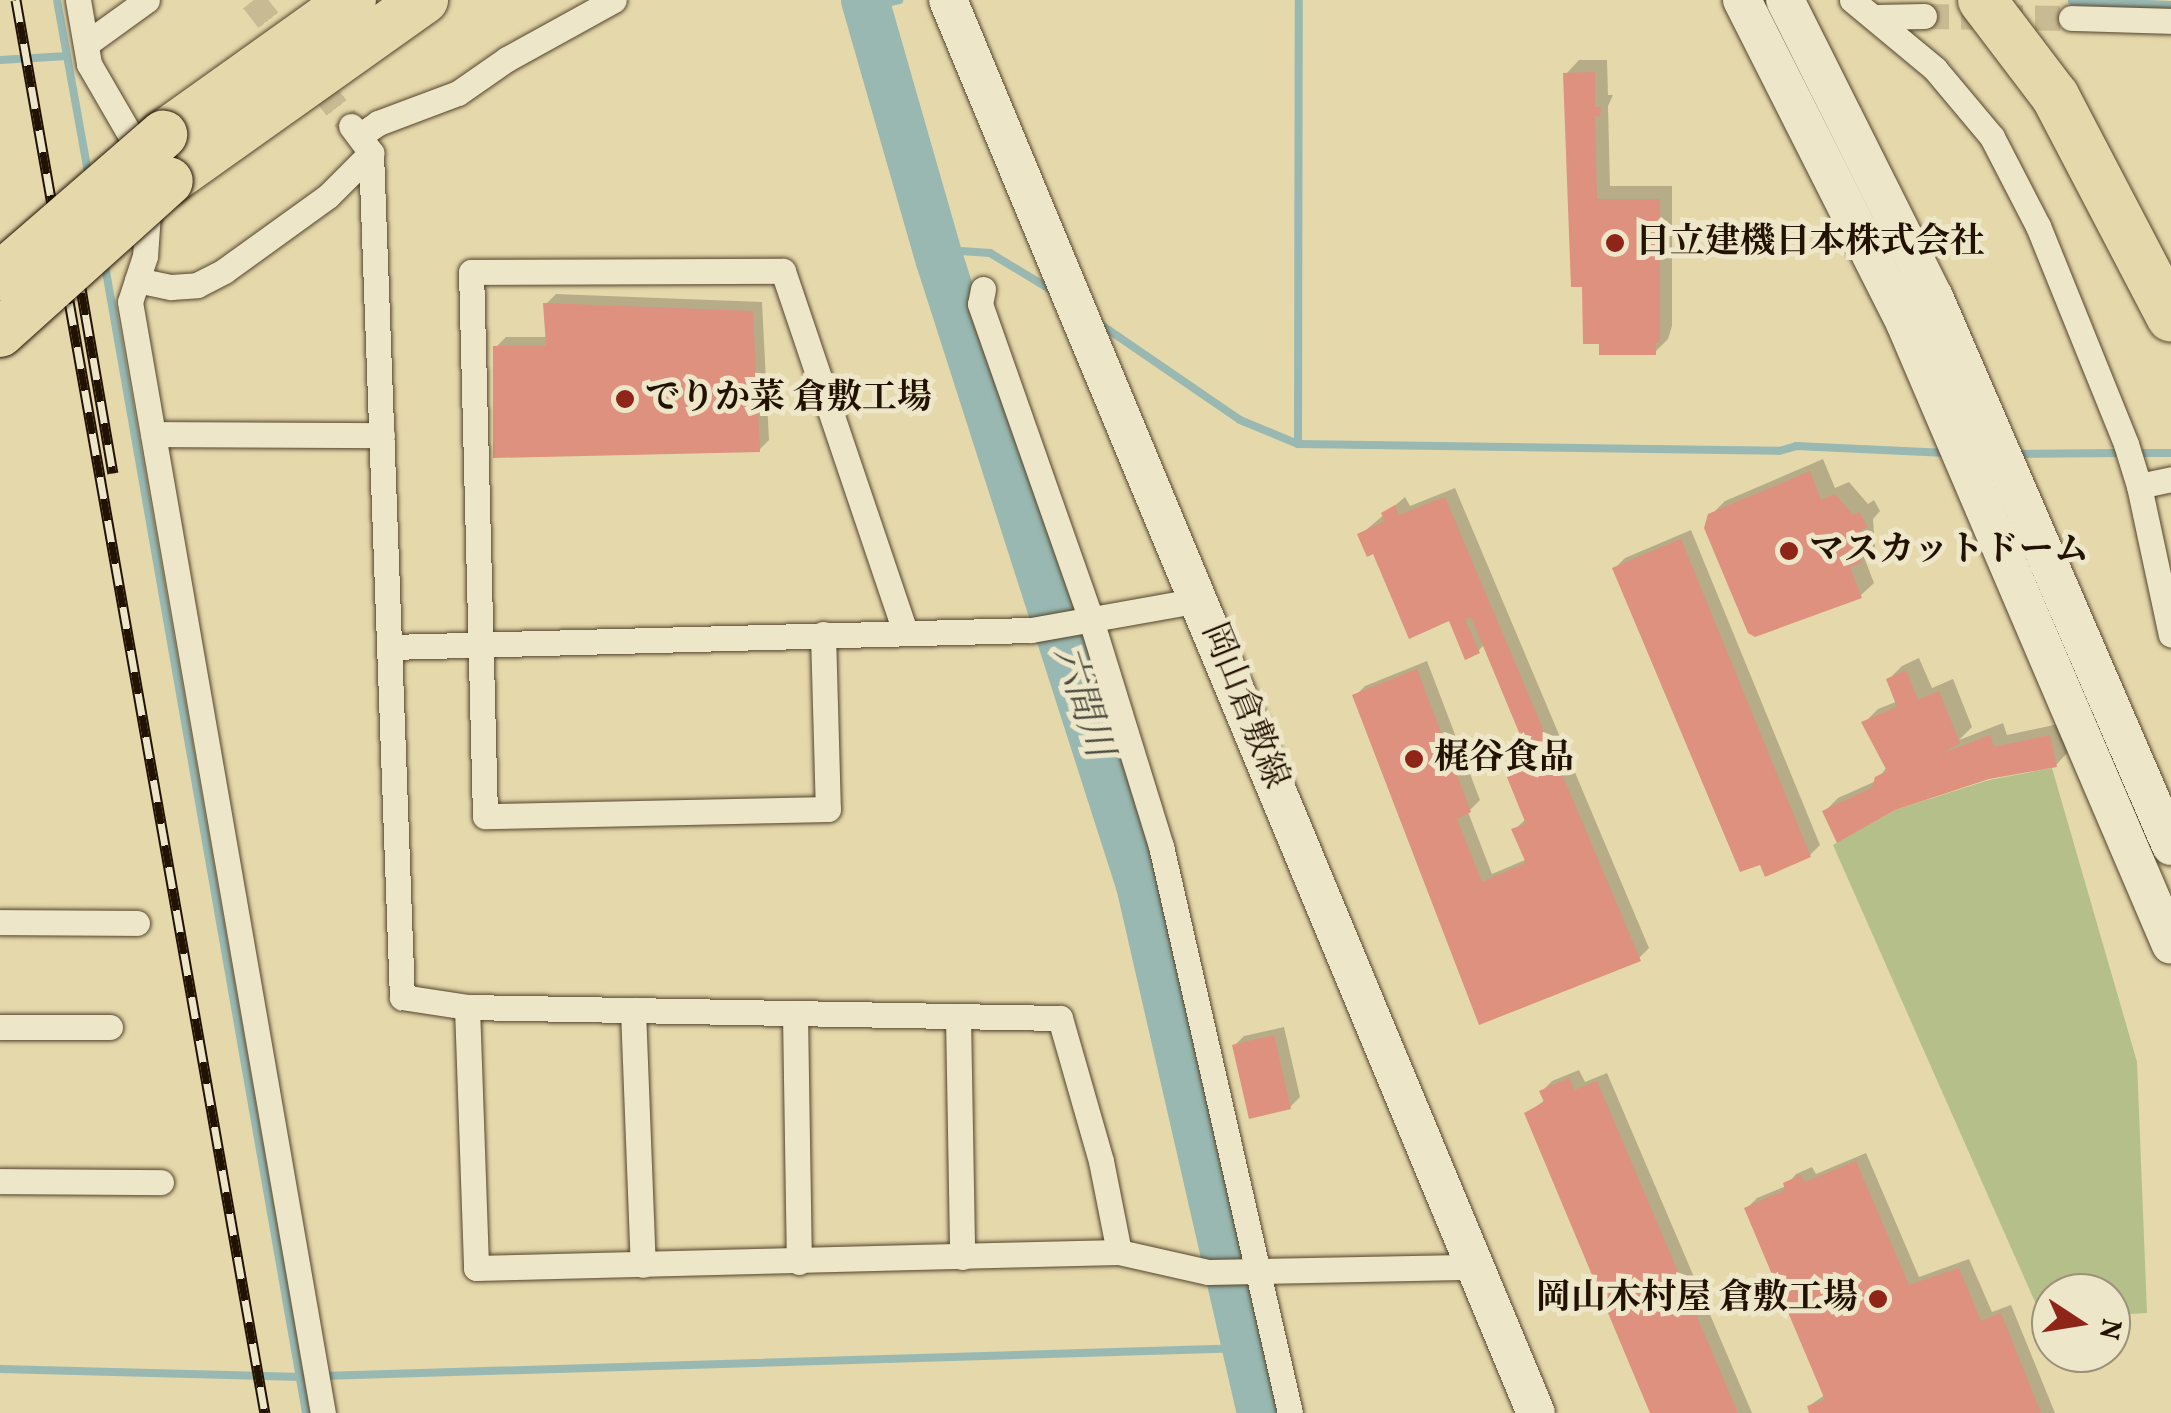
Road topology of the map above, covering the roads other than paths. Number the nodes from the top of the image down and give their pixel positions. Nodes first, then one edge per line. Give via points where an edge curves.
1 (78, 0) edge
2 (147, 0) edge
3 (352, 0) edge
4 (424, 0) edge
5 (614, 0) edge
6 (1784, 0) edge
7 (1852, 0) edge
8 (1982, 0) edge
9 (1744, 1) edge
10 (950, 3) edge
11 (1924, 16) tunnel mouth
12 (1876, 18) junction
13 (2072, 18) tunnel mouth
14 (2171, 21) edge
15 (86, 44) junction
16 (361, 138) junction
17 (166, 158) junction
18 (0, 276) edge
19 (137, 280) junction
20 (984, 288) dead end
21 (2171, 318) edge
22 (0, 334) edge
23 (153, 434) junction
24 (382, 435) junction
25 (2132, 465) junction
26 (2171, 479) edge
27 (1200, 600) junction
28 (1085, 621) junction
29 (905, 632) junction
30 (823, 634) junction
31 (2171, 634) edge
32 (481, 646) junction
33 (390, 647) junction
34 (2171, 846) edge
35 (0, 922) edge
36 (137, 923) dead end
37 (2171, 943) edge
38 (467, 1007) junction
39 (633, 1010) junction
40 (795, 1013) junction
41 (958, 1016) junction
42 (0, 1027) edge
43 (110, 1027) dead end
44 (0, 1181) edge
45 (160, 1182) dead end
46 (1118, 1252) junction
47 (962, 1257) junction
48 (800, 1262) junction
49 (643, 1265) junction
50 (1476, 1266) junction
51 (1254, 1273) junction
52 (324, 1413) edge
53 (1290, 1413) edge
54 (1536, 1413) edge

1 - 15 street
2 - 15 street
3 - 17 highway
4 - 17 highway
5 - 16 street via 458,93 378,123
6 - 34 street via 1934,297
7 - 12 street
8 - 21 highway via 2055,96
9 - 37 street via 1872,252
10 - 27 street, 岡山倉敷線
11 - 12 street
12 - 25 street via 1935,69 1992,137 2038,226
13 - 14 street
15 - 19 street via 90,64 146,163 150,211
16 - 19 street via 328,196 224,271 197,284
16 - 24 street
17 - 18 highway, bridge
17 - 22 highway, bridge
19 - 23 street via 130,302
20 - 28 street via 980,304
23 - 24 street
23 - 52 street
24 - 33 street
25 - 26 street
25 - 31 street
27 - 28 street
27 - 50 street, 岡山倉敷線
28 - 29 street via 1037,630
28 - 51 street via 1161,846
29 - 30 street
29 - 32 street via 783,270 471,272
30 - 32 street
30 - 32 street via 828,809 485,816
32 - 33 street
33 - 38 street via 402,997
35 - 36 street
38 - 39 street
38 - 49 street via 476,1268
39 - 40 street
39 - 49 street
40 - 41 street
40 - 48 street
41 - 46 street via 1060,1018
41 - 47 street
42 - 43 street
44 - 45 street
46 - 47 street
46 - 51 street via 1208,1272
47 - 48 street
48 - 49 street
50 - 51 street
50 - 54 street, 岡山倉敷線
51 - 53 street

